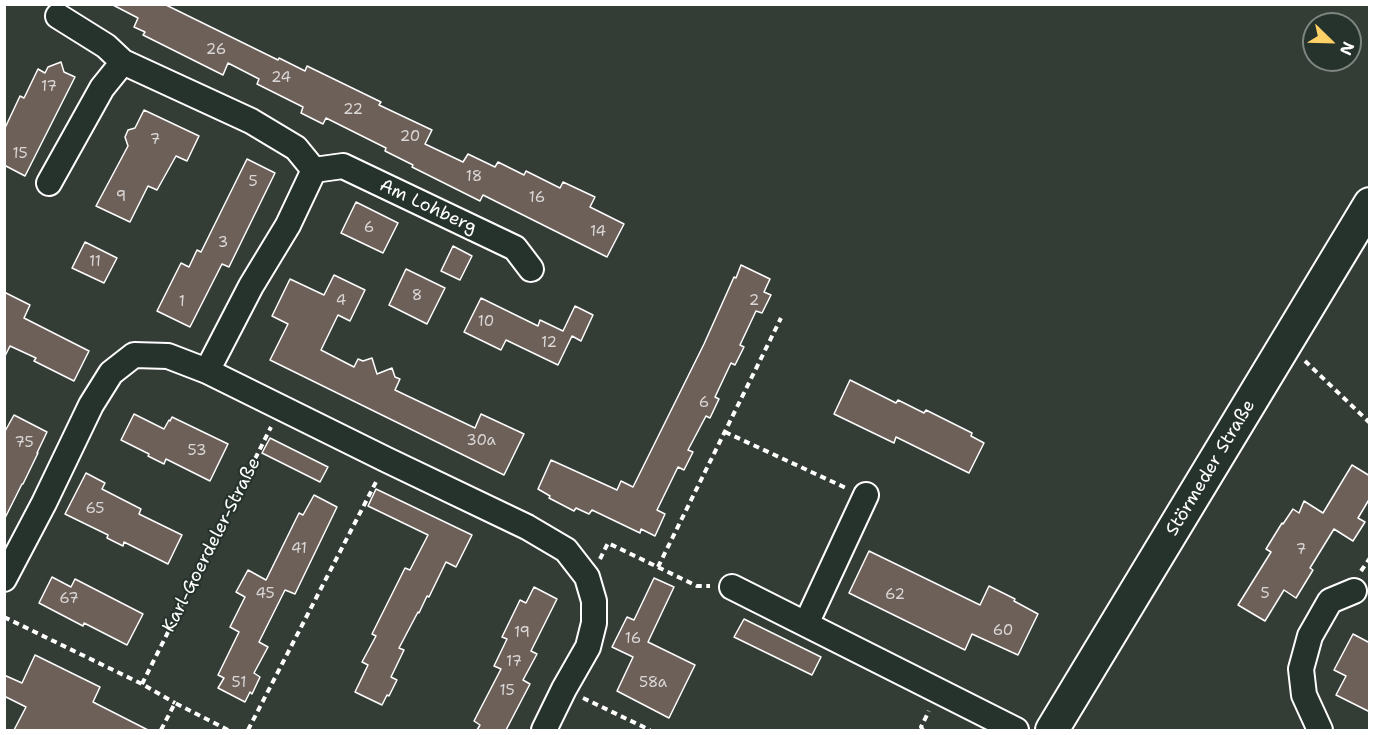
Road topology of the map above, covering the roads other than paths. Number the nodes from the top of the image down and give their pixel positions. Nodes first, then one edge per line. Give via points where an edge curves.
1 (58, 16) dead end
2 (123, 62) junction
3 (314, 170) junction
4 (49, 183) dead end
5 (1370, 204) edge
6 (531, 269) dead end
7 (207, 371) junction
8 (866, 496) road end
9 (4, 579) edge
10 (732, 587) road end
11 (1354, 591) dead end
12 (806, 624) junction
13 (544, 730) edge
14 (1016, 730) edge
15 (1052, 730) edge
16 (1320, 730) edge

1 - 2 street via 106,46
2 - 3 street via 251,121 296,148
2 - 4 street via 102,87
3 - 6 street, Am Lohberg via 343,166 515,248
3 - 7 street
5 - 15 main road, Störmeder Straße
7 - 9 street via 168,356 134,355 111,373
7 - 13 street via 567,550 586,576 594,601 594,623 588,647
8 - 12 street
10 - 12 street
11 - 16 street via 1330,601 1310,636 1301,669 1304,695
12 - 14 street

